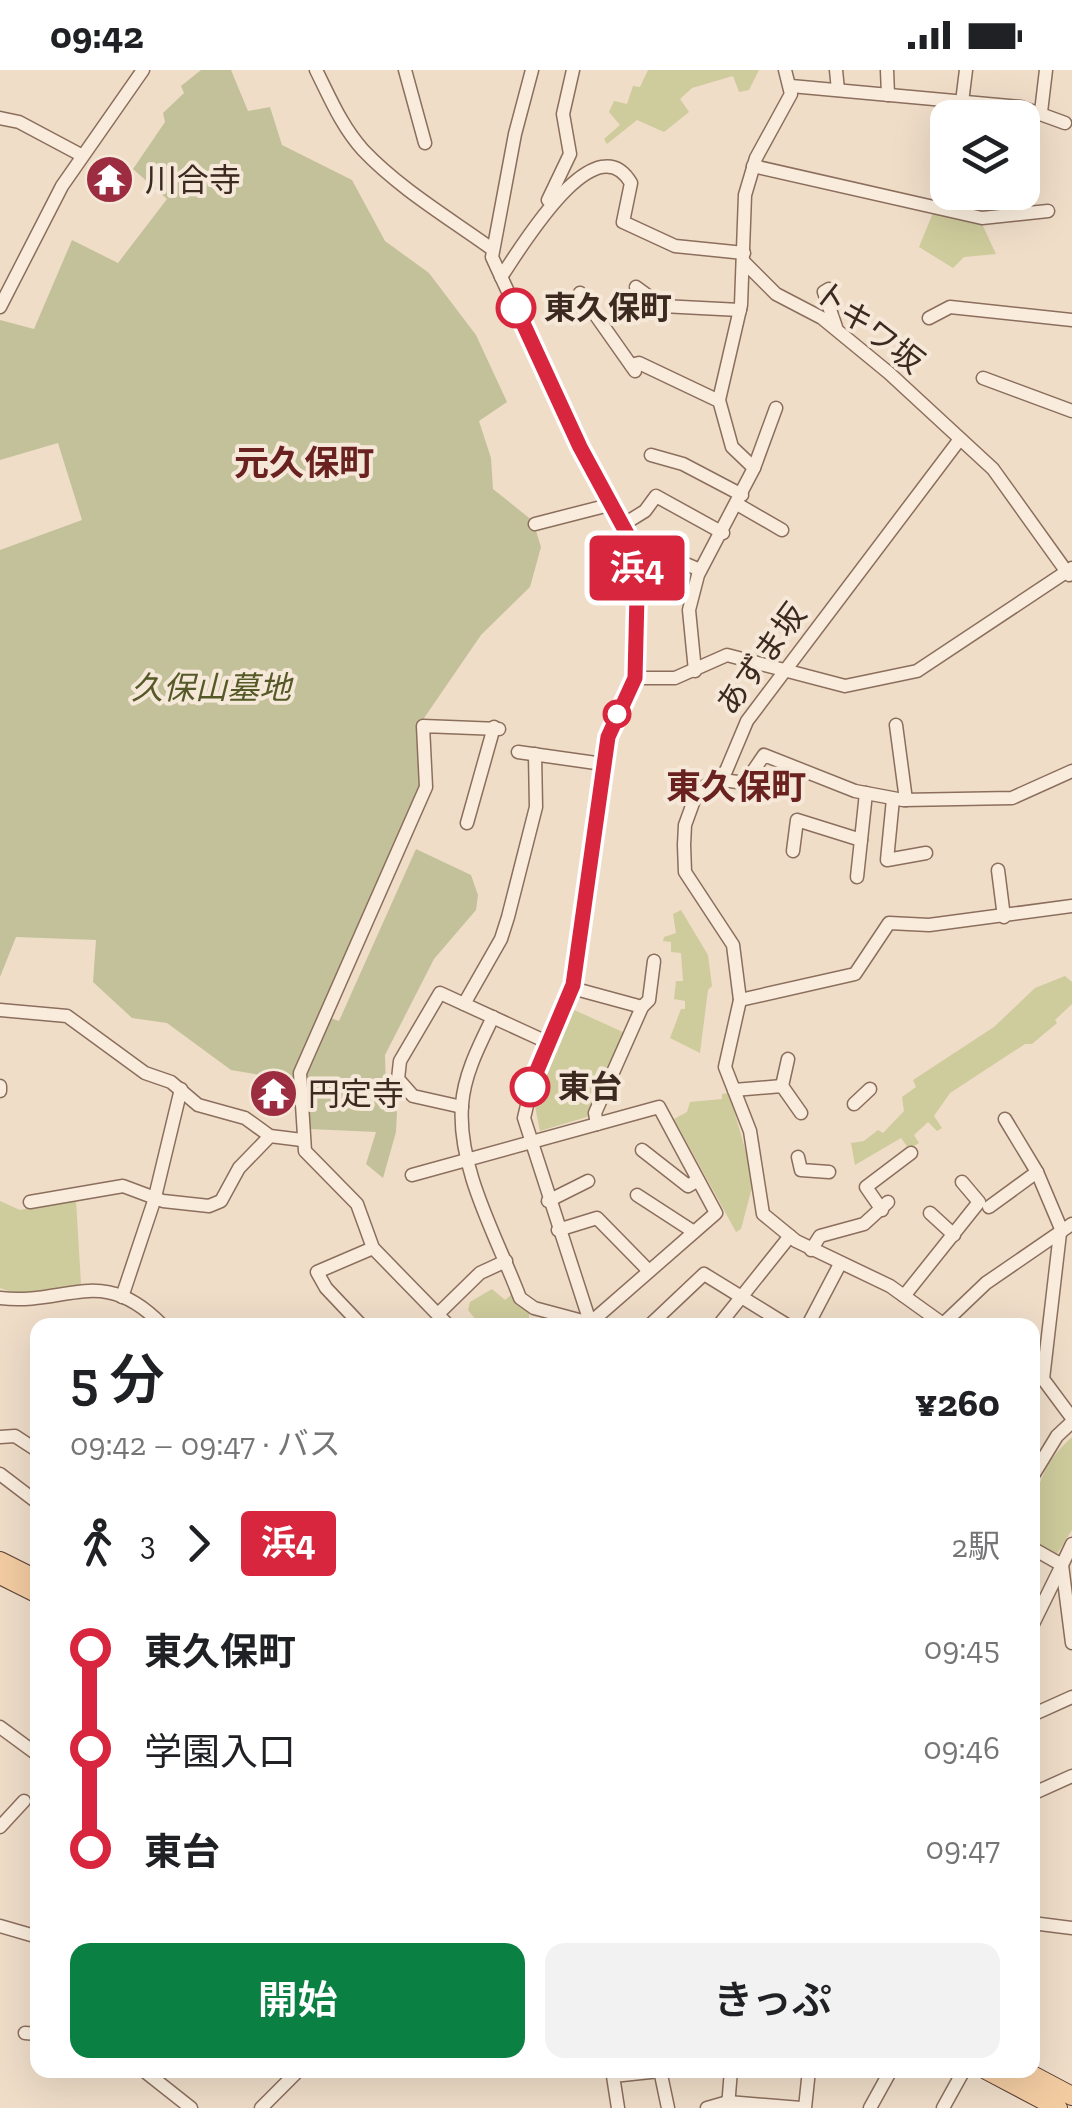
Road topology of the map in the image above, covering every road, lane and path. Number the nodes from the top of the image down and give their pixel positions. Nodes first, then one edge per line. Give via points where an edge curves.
1 (143, 70) edge
2 (316, 70) edge
3 (405, 70) edge
4 (532, 70) edge
5 (573, 70) edge
6 (785, 70) edge
7 (836, 70) edge
8 (887, 70) edge
9 (966, 70) edge
10 (1046, 70) edge
11 (791, 86) junction
12 (838, 90) junction
13 (888, 95) junction
14 (950, 100) edge
15 (962, 100) edge
16 (1041, 112) joint
17 (0, 118) edge
18 (1065, 123) dead end
19 (425, 142) dead end
20 (81, 156) junction
21 (754, 166) junction
22 (930, 204) edge
23 (546, 210) junction
24 (955, 210) edge
25 (1048, 211) dead end
26 (492, 249) junction
27 (744, 257) junction
28 (501, 277) junction
29 (636, 287) dead end
30 (829, 290) dead end
31 (580, 293) dead end
32 (0, 307) edge
33 (740, 310) junction
34 (929, 318) dead end
35 (1072, 320) edge
36 (836, 330) junction
37 (982, 378) dead end
38 (719, 401) junction
39 (776, 408) dead end
40 (1072, 411) edge
41 (960, 439) junction
42 (651, 455) dead end
43 (754, 468) junction
44 (739, 500) junction
45 (613, 504) junction
46 (535, 524) dead end
47 (624, 524) junction
48 (782, 530) dead end
49 (723, 532) junction
50 (638, 556) junction
51 (700, 570) junction
52 (1070, 572) edge
53 (786, 669) junction
54 (695, 670) junction
55 (635, 678) junction
56 (896, 725) dead end
57 (518, 752) dead end
58 (536, 754) junction
59 (603, 764) junction
60 (1072, 771) edge
61 (715, 779) junction
62 (860, 792) junction
63 (900, 799) junction
64 (467, 823) dead end
65 (861, 840) junction
66 (793, 851) dead end
67 (926, 853) dead end
68 (998, 870) dead end
69 (857, 878) dead end
70 (1072, 906) edge
71 (1004, 917) junction
72 (654, 962) dead end
73 (572, 988) junction
74 (740, 1000) junction
75 (464, 1004) junction
76 (642, 1007) junction
77 (0, 1010) edge
78 (493, 1017) junction
79 (548, 1043) junction
80 (788, 1058) dead end
81 (782, 1086) junction
82 (180, 1089) junction
83 (870, 1089) dead end
84 (734, 1090) junction
85 (854, 1104) dead end
86 (462, 1107) junction
87 (801, 1112) dead end
88 (1005, 1120) dead end
89 (597, 1124) junction
90 (270, 1136) junction
91 (302, 1140) junction
92 (528, 1143) junction
93 (642, 1150) dead end
94 (911, 1153) dead end
95 (798, 1157) dead end
96 (467, 1160) junction
97 (829, 1172) dead end
98 (1037, 1172) junction
99 (412, 1175) dead end
100 (698, 1180) junction
101 (588, 1181) dead end
102 (962, 1182) dead end
103 (155, 1196) junction
104 (637, 1196) dead end
105 (548, 1201) junction
106 (30, 1202) dead end
107 (989, 1207) dead end
108 (930, 1213) dead end
109 (558, 1230) junction
110 (1064, 1230) edge
111 (694, 1232) junction
112 (954, 1234) junction
113 (790, 1236) junction
114 (372, 1248) junction
115 (811, 1250) junction
116 (506, 1261) junction
117 (840, 1264) junction
118 (649, 1272) junction
119 (122, 1296) junction
120 (904, 1296) junction
121 (0, 1298) edge
122 (739, 1299) junction
123 (438, 1314) junction
124 (155, 1318) edge
125 (355, 1318) edge
126 (442, 1318) edge
127 (571, 1318) edge
128 (588, 1318) edge
129 (597, 1318) edge
130 (657, 1318) edge
131 (724, 1318) edge
132 (774, 1318) edge
133 (812, 1318) edge
134 (938, 1318) edge
135 (953, 1318) edge
136 (1040, 1365) edge
137 (1040, 1379) edge
138 (1072, 1420) edge
139 (0, 1436) edge
140 (30, 1446) edge
141 (1040, 1463) edge
142 (0, 1474) edge
143 (30, 1497) edge
144 (1072, 1544) edge
145 (1040, 1552) edge
146 (0, 1561) edge
147 (1062, 1564) junction
148 (0, 1575) edge
149 (30, 1576) edge
150 (30, 1590) edge
151 (1040, 1609) edge
152 (1072, 1643) edge
153 (1072, 1697) edge
154 (1040, 1711) edge
155 (0, 1728) edge
156 (30, 1749) edge
157 (1072, 1776) edge
158 (1040, 1790) edge
159 (24, 1802) dead end
160 (0, 1827) edge
161 (1040, 1924) edge
162 (0, 1926) edge
163 (1072, 1928) edge
164 (30, 1935) edge
165 (153, 2078) edge
166 (290, 2078) edge
167 (613, 2078) edge
168 (662, 2078) edge
169 (731, 2078) edge
170 (807, 2078) edge
171 (886, 2078) edge
172 (960, 2078) edge
173 (1005, 2078) edge
174 (1032, 2078) edge
175 (1056, 2100) edge
176 (728, 2105) edge
177 (191, 2108) edge
178 (261, 2108) edge
179 (618, 2108) edge
180 (668, 2108) edge
181 (706, 2108) edge
182 (803, 2108) edge
183 (870, 2108) edge
184 (943, 2108) edge

1 - 20 street
2 - 26 street via 362,150
3 - 19 street
4 - 26 street
5 - 23 street via 562,114 570,154
6 - 11 street
7 - 12 street
8 - 13 street
9 - 15 street
10 - 16 street
11 - 12 street
11 - 21 street
12 - 13 street
13 - 14 street
16 - 18 street
17 - 20 street
20 - 32 street
21 - 22 street
21 - 27 street via 745,195
23 - 27 street via 557,194 610,166 631,182 623,222 675,246
23 - 28 street
24 - 25 street via 982,218
26 - 28 street
27 - 33 street
27 - 36 street, トキワ坂 via 776,294
28 - 45 street
29 - 33 street via 662,306
30 - 36 street via 824,292
31 - 38 street via 633,368 639,363
33 - 38 street
34 - 35 street via 950,307
36 - 41 street, トキワ坂
37 - 40 street
38 - 43 street via 732,447
39 - 43 street
41 - 52 street, トキワ坂 via 994,469
41 - 53 street, あずま坂
42 - 44 street via 684,464
43 - 44 street
44 - 48 street
44 - 49 street
45 - 46 street
45 - 47 street
47 - 49 street via 656,496
47 - 50 street
49 - 51 street
50 - 51 street via 665,556
50 - 55 street
51 - 54 street via 689,610
52 - 53 street via 917,671 854,686
53 - 54 street via 727,655
53 - 61 street, あずま坂
54 - 55 street via 675,678
55 - 59 street
56 - 63 street
57 - 58 street
58 - 59 street
58 - 75 street via 534,817 508,917
59 - 73 street
60 - 63 street via 1012,798
61 - 62 street via 745,783 764,755
61 - 74 street, あずま坂 via 697,792 685,825 685,872 733,945
62 - 63 street
62 - 65 street
63 - 67 street via 887,860
64 - 91 street via 496,728 423,726 426,787 300,1073
65 - 66 street via 796,820
65 - 69 street
68 - 71 street
70 - 71 street
71 - 74 street via 929,926 889,922 855,974
72 - 76 street
73 - 76 street
73 - 79 street
74 - 84 street, あずま坂 via 725,1067
75 - 78 street
75 - 86 street via 440,993 400,1061 398,1079 413,1096
76 - 89 street via 595,1114
77 - 82 street via 67,1016 145,1073
78 - 79 street
78 - 86 street
79 - 92 street via 527,1096
80 - 81 street
81 - 84 street
81 - 87 street
82 - 90 street via 198,1105 245,1118
82 - 103 street
83 - 85 street
84 - 113 street, あずま坂 via 750,1131 763,1214
86 - 96 street
88 - 98 street
89 - 92 street
89 - 100 street via 659,1107
90 - 91 street
90 - 103 street via 215,1205
91 - 114 street via 304,1151 357,1204
92 - 96 street
92 - 105 street
93 - 100 street via 688,1186
94 - 115 street via 866,1186 885,1206 852,1230 820,1236
95 - 97 street via 801,1170
96 - 99 street
96 - 116 street
98 - 107 street
98 - 110 street
100 - 111 street via 716,1213
101 - 105 street
102 - 112 street via 980,1202
103 - 106 street via 122,1186
103 - 119 street
104 - 111 street
105 - 109 street
108 - 112 street
109 - 118 street via 597,1218
109 - 128 street
110 - 135 street via 986,1283
110 - 136 street
111 - 118 street
112 - 120 street
113 - 115 street
113 - 122 street
114 - 123 street
114 - 125 street via 316,1272
115 - 117 street
116 - 123 street via 480,1273
116 - 127 street via 526,1304
117 - 120 street
117 - 133 street
118 - 129 street
119 - 121 street via 71,1289 28,1301
119 - 124 street
120 - 134 street
122 - 130 street via 704,1274
122 - 131 street
122 - 132 street
123 - 126 street
137 - 138 street
138 - 141 street
139 - 140 street
142 - 143 street
144 - 147 street
145 - 147 street
146 - 149 main road
147 - 151 street
147 - 152 street
148 - 150 main road
153 - 154 street
155 - 156 street
157 - 158 street
159 - 160 street
161 - 163 street
162 - 164 street
165 - 177 street
166 - 178 street
167 - 179 street
168 - 180 street
169 - 176 street
170 - 182 street
171 - 183 street
172 - 184 street
173 - 175 main road
174 - 175 main road
176 - 181 street
176 - 182 street

